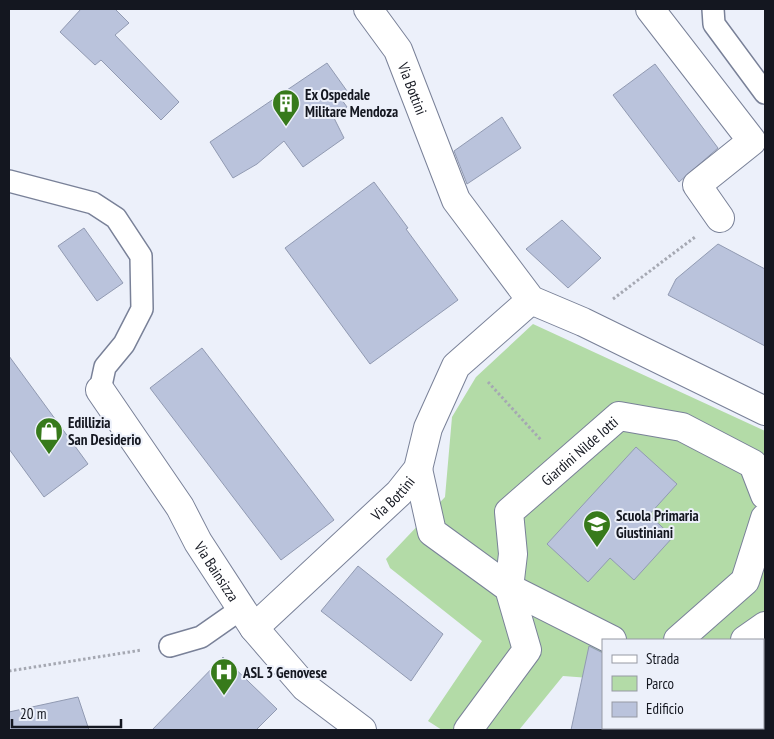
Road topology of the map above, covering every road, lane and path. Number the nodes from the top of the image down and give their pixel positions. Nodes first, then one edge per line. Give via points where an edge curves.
1 (368, 9) edge
2 (650, 9) edge
3 (713, 9) edge
4 (765, 93) edge
5 (9, 180) edge
6 (720, 218) joint
7 (531, 300) junction
8 (583, 322) junction
9 (466, 356) junction
10 (100, 390) joint
11 (765, 411) edge
12 (562, 466) junction
13 (418, 469) junction
14 (765, 495) edge
15 (765, 518) edge
16 (509, 588) junction
17 (248, 618) junction
18 (765, 626) edge
19 (610, 639) edge
20 (679, 639) edge
21 (746, 639) edge
22 (170, 646) joint
23 (9, 671) edge
24 (362, 730) edge
25 (468, 730) edge

1 - 7 street, Via Bottini via 398,50 456,200
2 - 6 street via 752,141 697,185
3 - 4 lane via 714,24
5 - 10 lane via 93,203 116,218 141,256 142,309 124,344 105,367
6 - 8 path
7 - 8 street
7 - 9 street, Via Bottini
8 - 11 street
9 - 12 path
9 - 13 street, Via Bottini via 456,366 428,428
10 - 17 street, Via Bainsizza via 180,506 198,542
12 - 14 street, Giardini Nilde Iotti via 619,416 682,427 753,464
12 - 16 street, Giardini Nilde Iotti via 509,512 513,554
13 - 16 street via 432,532
13 - 17 street, Via Bottini via 400,493
15 - 20 street via 745,581
16 - 19 street
16 - 25 street, Giardini Nilde Iotti via 527,650
17 - 22 lane
17 - 24 street, Via Bainsizza via 305,688
18 - 21 street
22 - 23 path

